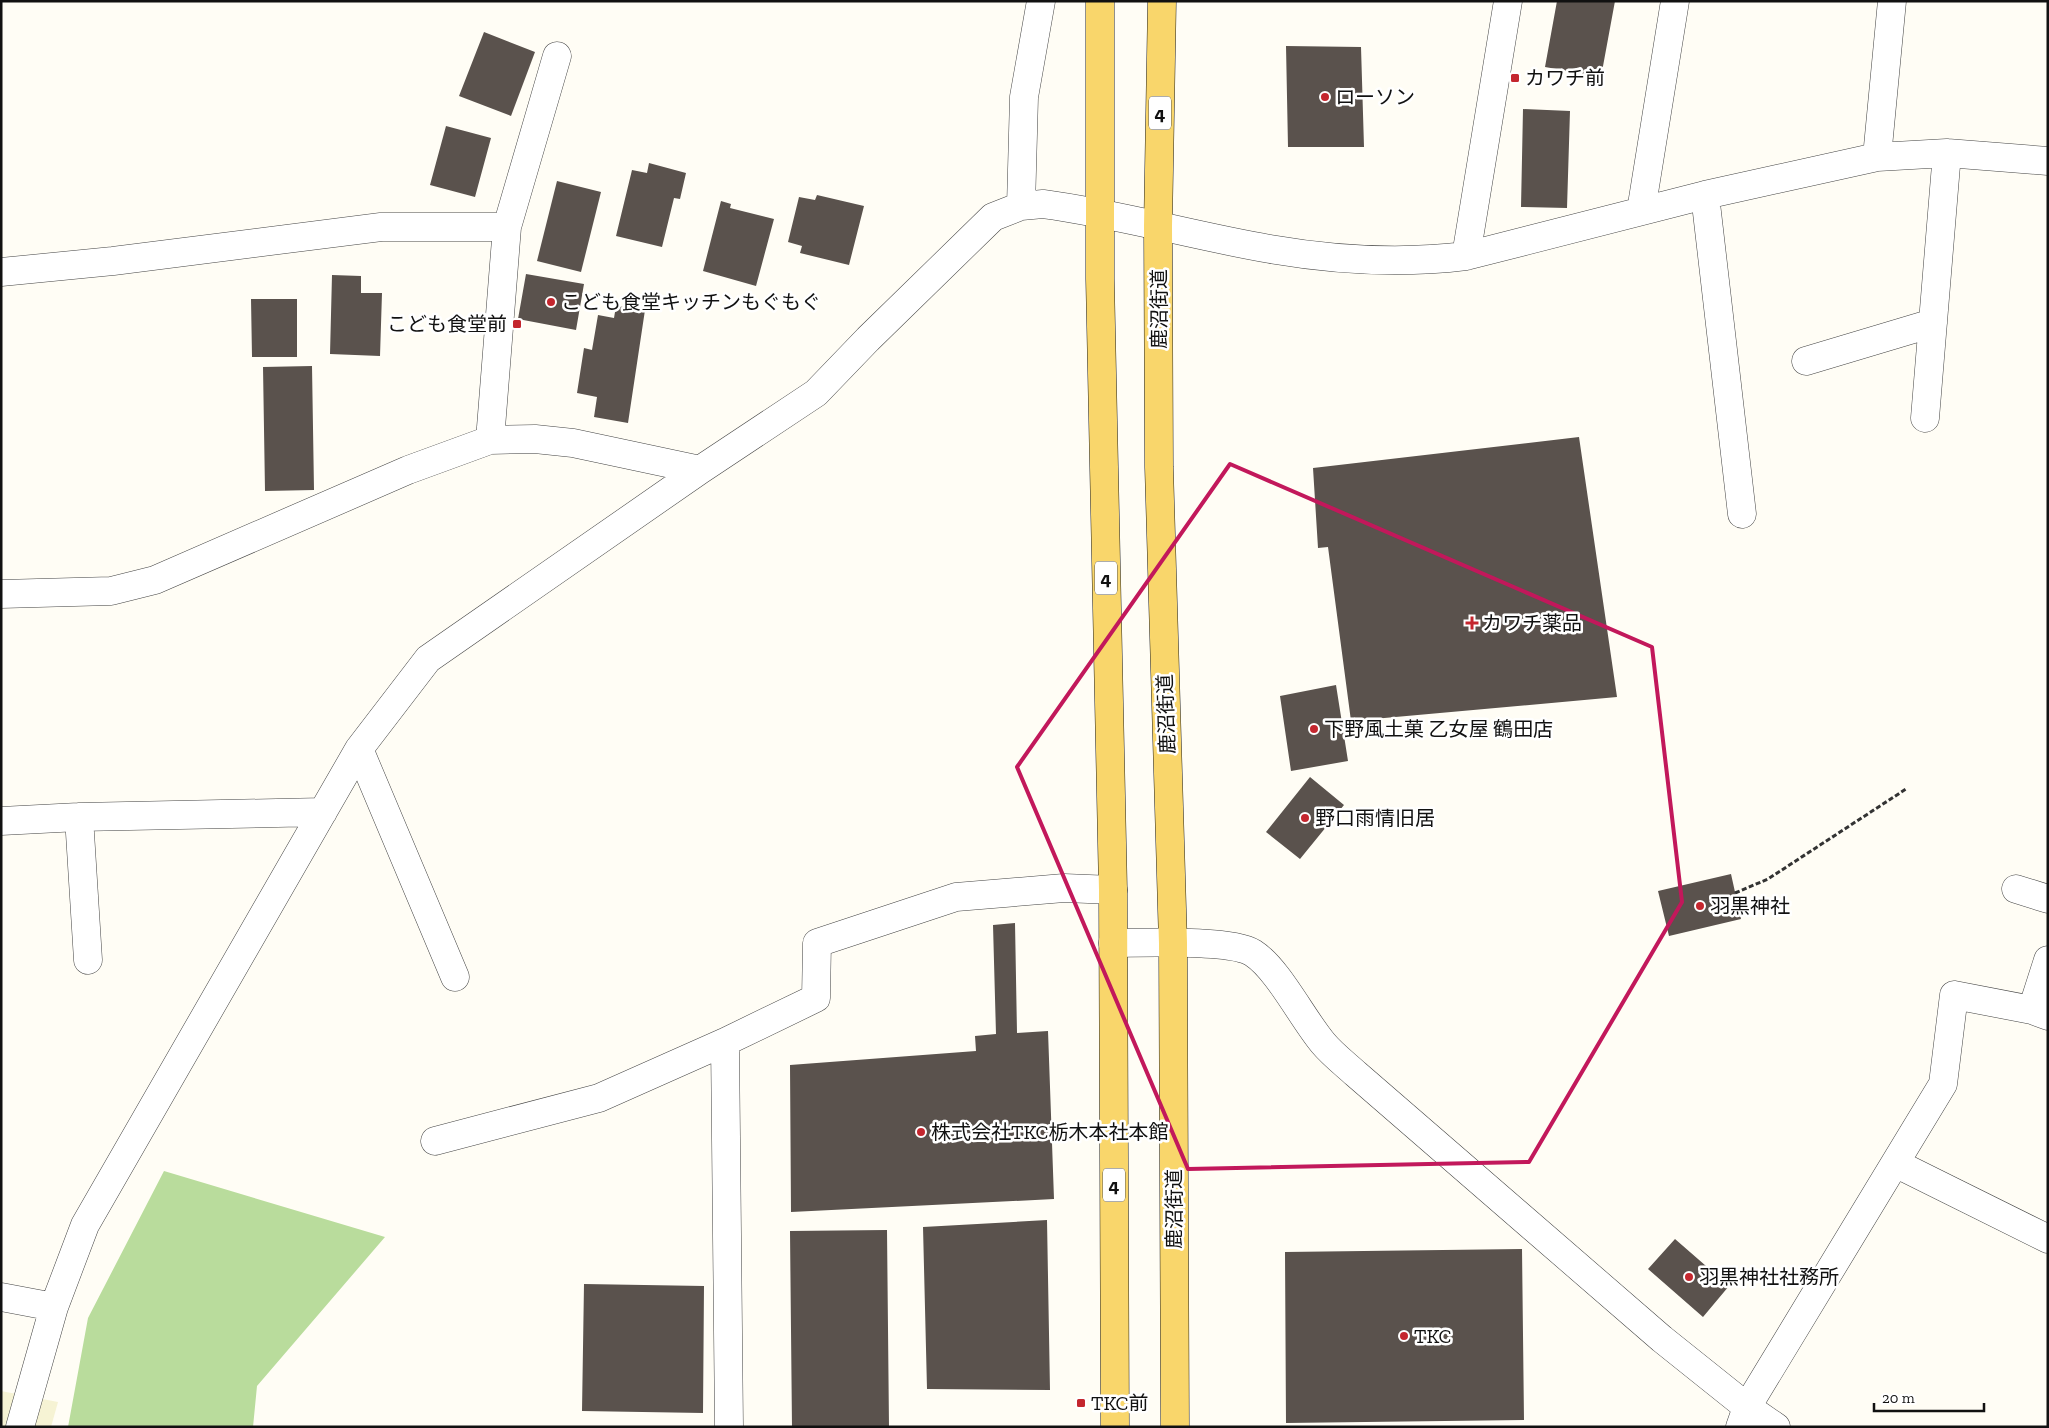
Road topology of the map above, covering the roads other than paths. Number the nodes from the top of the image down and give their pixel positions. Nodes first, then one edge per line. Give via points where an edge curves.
1 (1041, 1) edge
2 (1100, 1) edge
3 (1162, 1) edge
4 (1508, 1) edge
5 (1675, 1) edge
6 (1892, 1) edge
7 (557, 56) dead end
8 (1947, 153) junction
9 (1877, 157) junction
10 (2048, 161) edge
11 (1705, 195) junction
12 (1021, 206) junction
13 (1641, 212) junction
14 (1100, 214) junction
15 (507, 226) junction
16 (1158, 226) junction
17 (1466, 256) junction
18 (1, 272) edge
19 (1933, 323) junction
20 (1806, 361) dead end
21 (1925, 418) dead end
22 (490, 440) junction
23 (700, 470) junction
24 (1742, 514) dead end
25 (1, 594) edge
26 (359, 749) junction
27 (323, 812) junction
28 (79, 817) junction
29 (1, 821) edge
30 (2016, 889) dead end
31 (1113, 890) junction
32 (2048, 899) edge
33 (1113, 943) junction
34 (1173, 943) junction
35 (88, 960) dead end
36 (2048, 960) edge
37 (455, 977) dead end
38 (2040, 1013) edge
39 (725, 1042) junction
40 (435, 1141) dead end
41 (1895, 1163) junction
42 (2048, 1239) edge
43 (1, 1297) edge
44 (54, 1307) junction
45 (1744, 1417) edge
46 (20, 1427) edge
47 (730, 1427) edge
48 (1115, 1427) edge
49 (1175, 1427) edge
50 (1776, 1427) edge

1 - 12 street via 1024,97
2 - 14 main road, 4
3 - 16 main road, 鹿沼街道 / 4
4 - 17 street
5 - 13 street
6 - 9 street
7 - 15 street
8 - 9 street
8 - 10 street
8 - 19 street
9 - 11 street
11 - 13 street
11 - 24 street
12 - 14 street via 1043,204
12 - 23 street via 993,218 816,393
13 - 17 street
14 - 16 street
14 - 31 main road, 4
15 - 18 street via 381,227
15 - 22 street
16 - 17 street via 1270,249 1344,259 1430,260
16 - 34 main road, 鹿沼街道 / 4 via 1159,467
19 - 20 street
19 - 21 street
22 - 23 street via 535,439 573,443
22 - 25 street via 408,470 155,580 111,590
23 - 26 street via 428,659
26 - 27 street
26 - 37 street
27 - 28 street
27 - 44 street via 86,1225
28 - 29 street
28 - 35 street
30 - 32 street
31 - 33 main road, 4
31 - 39 street via 1064,888 956,897 818,943 816,998
33 - 34 street
33 - 48 main road, 4
34 - 45 street via 1239,947 1253,953 1270,970 1323,1043 1662,1339
34 - 49 main road, 鹿沼街道 / 4
36 - 38 street
38 - 41 street via 1954,995 1943,1084
39 - 40 street via 599,1098
39 - 47 street
41 - 42 street
41 - 45 street
43 - 44 street
44 - 46 street
45 - 50 street

